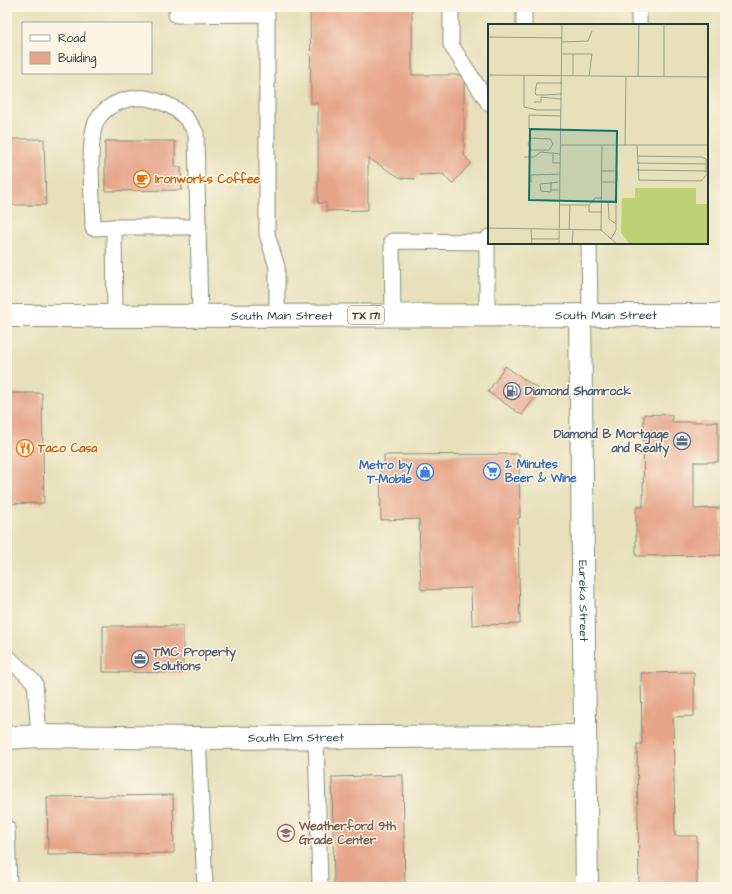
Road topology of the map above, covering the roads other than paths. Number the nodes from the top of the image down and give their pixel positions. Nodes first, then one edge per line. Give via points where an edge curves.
1 (451, 7) edge
2 (524, 7) edge
3 (635, 7) edge
4 (176, 15) dead end
5 (524, 24) edge
6 (639, 24) edge
7 (488, 102) edge
8 (114, 227) junction
9 (199, 227) junction
10 (488, 240) edge
11 (589, 244) edge
12 (487, 314) junction
13 (725, 314) edge
14 (277, 315) junction
15 (393, 315) junction
16 (585, 315) junction
17 (7, 316) edge
18 (115, 316) junction
19 (200, 316) junction
20 (7, 656) edge
21 (39, 736) junction
22 (584, 736) junction
23 (316, 737) junction
24 (7, 738) edge
25 (198, 738) junction
26 (7, 828) edge
27 (9, 887) edge
28 (205, 887) edge
29 (320, 887) edge
30 (587, 887) edge

1 - 7 lane via 451,45
2 - 5 lane
3 - 6 lane via 639,10
4 - 14 lane via 267,14 267,234 277,267
8 - 9 lane
8 - 9 lane via 93,228 92,136 97,120 107,107 139,97 156,100 174,108 188,118 196,133
8 - 18 lane
9 - 19 lane
10 - 12 lane
10 - 15 lane via 392,241
11 - 16 lane
12 - 15 street, South Main Street / TX 171
12 - 16 street, South Main Street / TX 171
13 - 16 street, South Main Street / TX 171
14 - 15 street, South Main Street / TX 171
14 - 19 street, South Main Street / TX 171
16 - 22 street, Eureka Street
17 - 18 street, South Main Street / TX 171
18 - 19 street, South Main Street / TX 171
20 - 21 lane via 35,682
21 - 24 street, South Elm Street
21 - 25 street, South Elm Street
22 - 23 street, South Elm Street
22 - 30 street, Eureka Street
23 - 25 street, South Elm Street
23 - 29 lane
25 - 28 lane
26 - 27 lane

